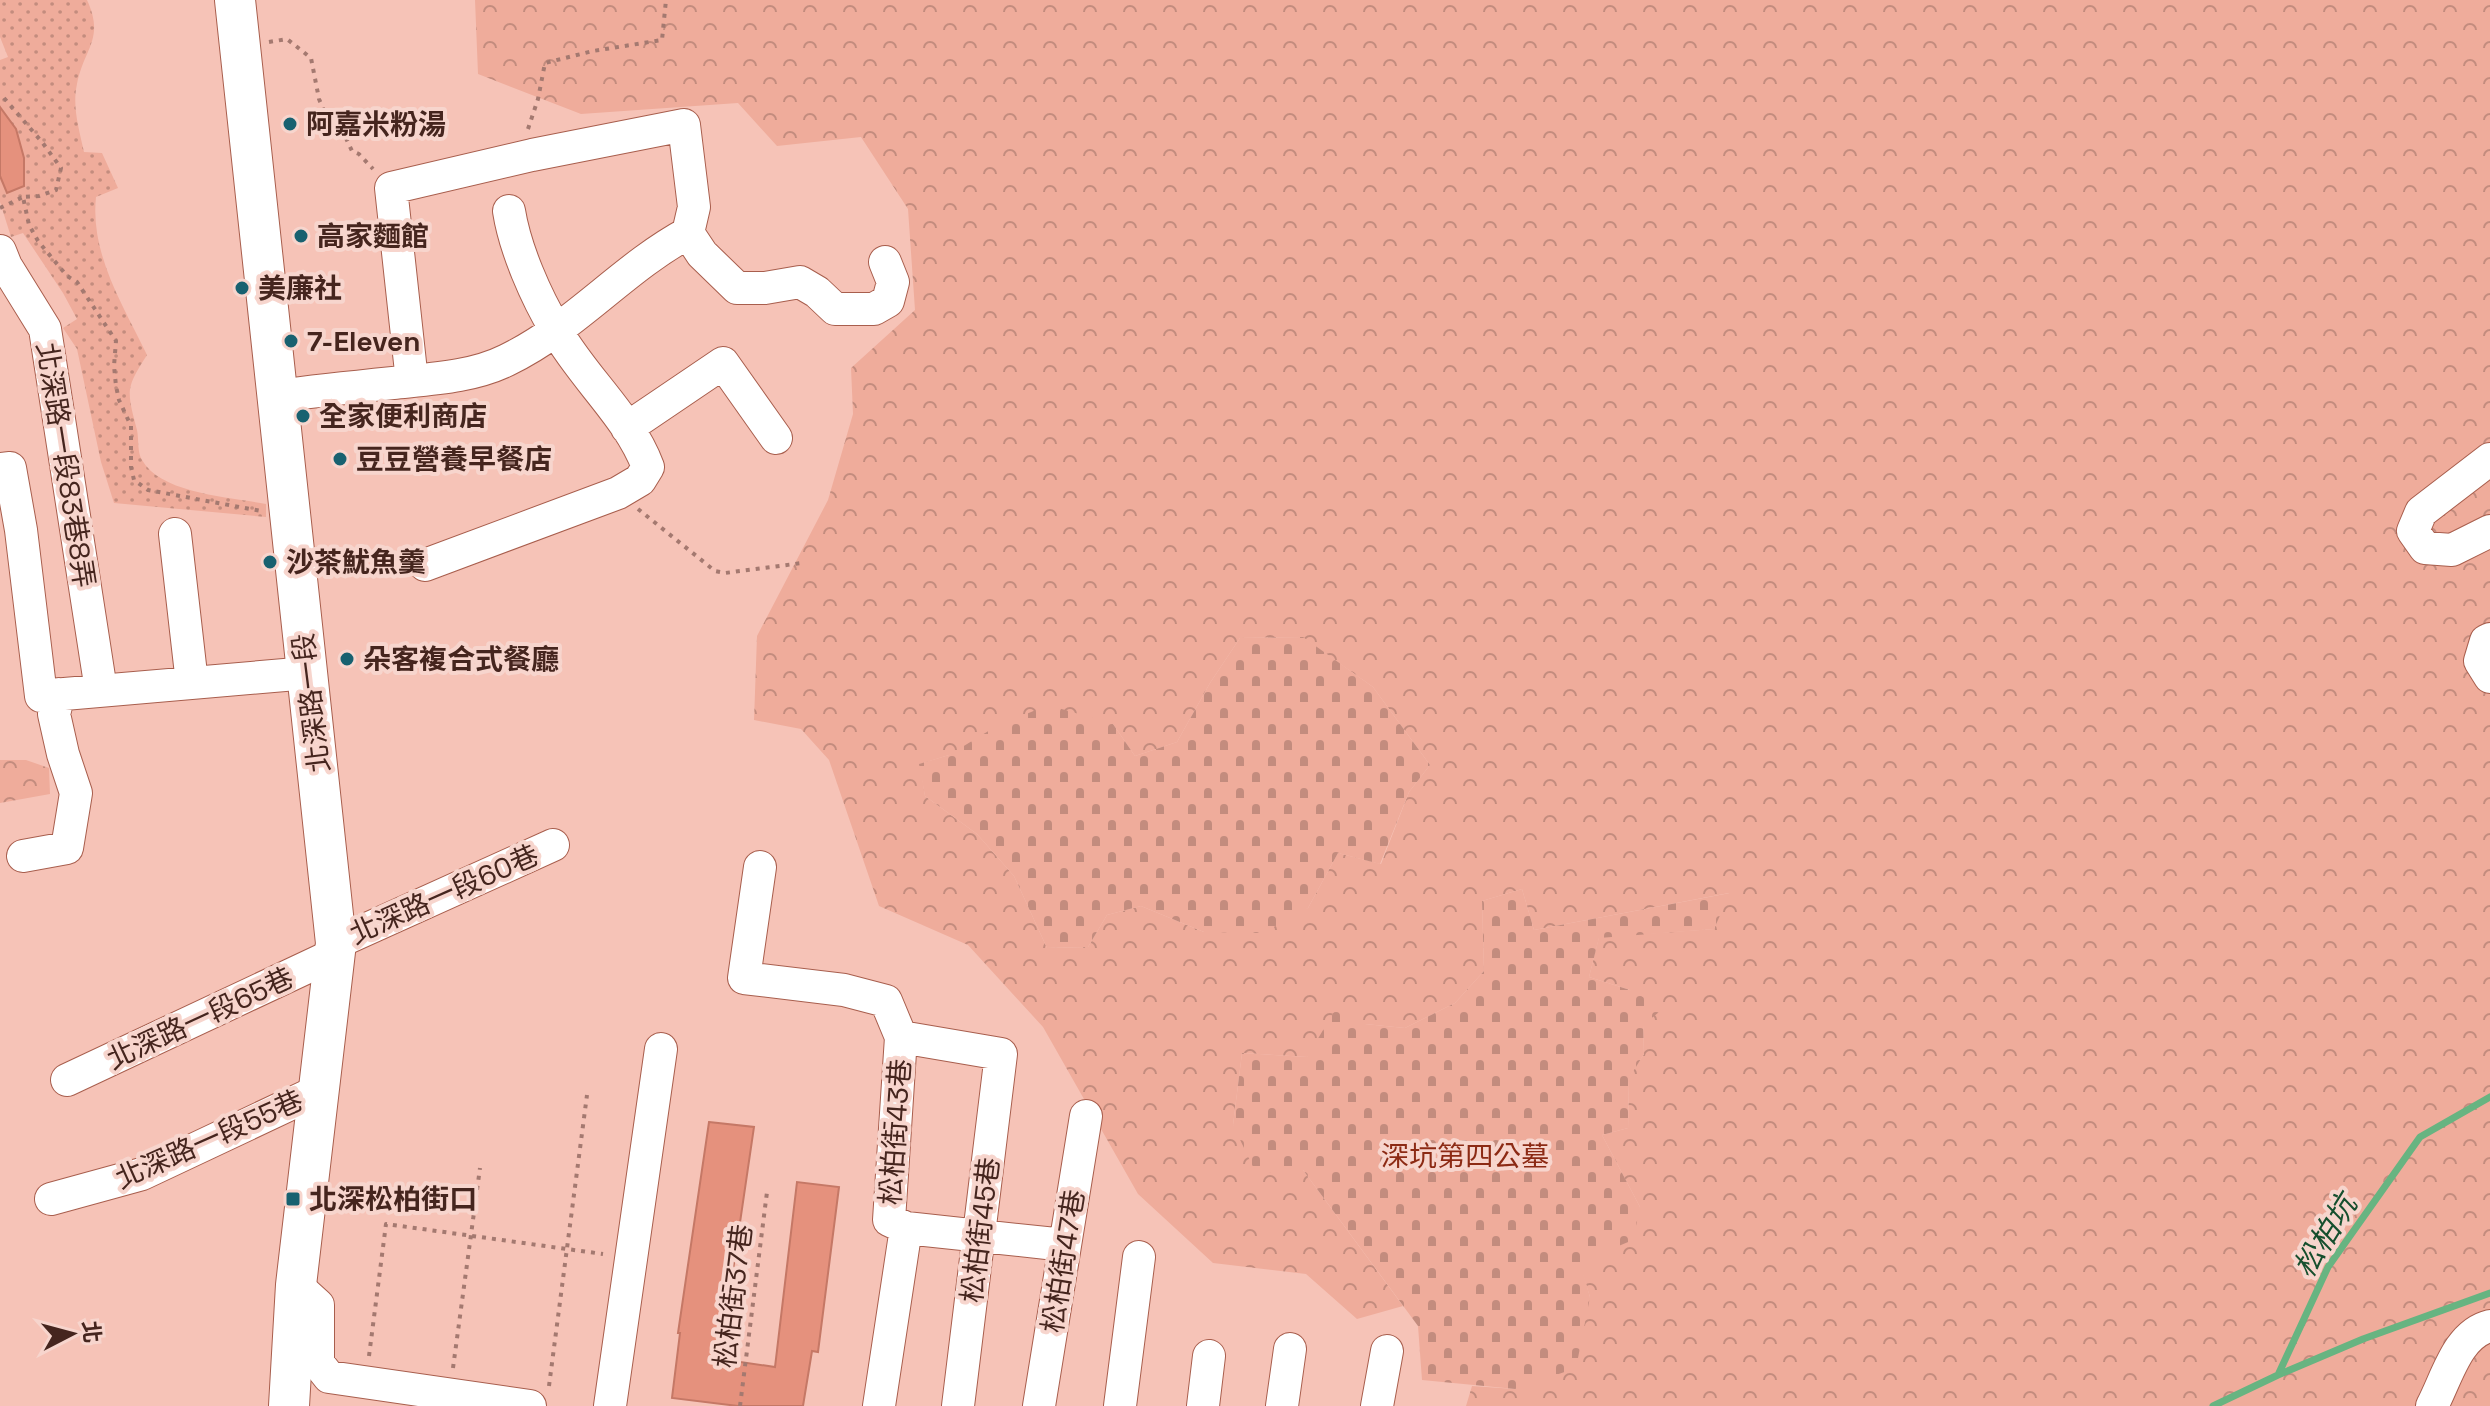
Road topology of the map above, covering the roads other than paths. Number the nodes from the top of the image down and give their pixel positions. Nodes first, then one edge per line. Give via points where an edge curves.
1 (235, 0) edge
2 (509, 211) dead end
3 (688, 233) junction
4 (0, 251) edge
5 (885, 262) dead end
6 (556, 331) junction
7 (412, 381) junction
8 (277, 396) junction
9 (627, 428) junction
10 (776, 438) dead end
11 (2490, 459) edge
12 (0, 469) edge
13 (2490, 531) edge
14 (175, 534) dead end
15 (425, 565) dead end
16 (2490, 639) edge
17 (308, 673) junction
18 (2490, 677) edge
19 (192, 683) junction
20 (101, 690) junction
21 (50, 695) junction
22 (553, 845) dead end
23 (23, 856) dead end
24 (760, 867) dead end
25 (334, 949) junction
26 (901, 1037) junction
27 (661, 1049) dead end
28 (67, 1080) dead end
29 (320, 1090) junction
30 (1086, 1116) dead end
31 (51, 1199) dead end
32 (906, 1228) junction
33 (980, 1236) junction
34 (1065, 1245) junction
35 (1139, 1257) dead end
36 (296, 1285) junction
37 (2490, 1326) edge
38 (1290, 1349) dead end
39 (1387, 1351) dead end
40 (1209, 1356) dead end
41 (417, 1398) edge
42 (533, 1402) edge
43 (289, 1406) edge
44 (610, 1406) edge
45 (879, 1406) edge
46 (958, 1406) edge
47 (1039, 1406) edge
48 (1120, 1406) edge
49 (1203, 1406) edge
50 (1282, 1406) edge
51 (1377, 1406) edge
52 (2432, 1406) edge

1 - 8 main road, 北深路一段
2 - 6 street via 514,239
3 - 5 street via 737,288 800,282 835,309 874,309 888,301 893,282
3 - 6 street via 660,248
3 - 7 street via 694,207 684,125 384,184
4 - 20 street, 北深路一段83巷8弄 via 45,329
6 - 7 street via 506,361
6 - 9 street
7 - 8 street
8 - 17 main road, 北深路一段
9 - 10 street via 723,363
9 - 15 street via 648,467 640,480 618,493
11 - 13 street via 2421,512 2413,531 2425,548 2452,550
12 - 21 street via 10,468
14 - 19 street
16 - 18 street via 2480,661
17 - 19 street
17 - 25 main road, 北深路一段
19 - 20 street
20 - 21 street
21 - 23 street via 76,793 72,832 67,848
22 - 25 street, 北深路一段60巷
24 - 26 street via 744,978 844,990 886,1001
25 - 28 street, 北深路一段65巷
25 - 29 main road, 北深路一段
26 - 32 street, 松柏街43巷 via 889,1220
26 - 33 street, 松柏街45巷 via 1001,1054
27 - 44 street
29 - 31 street, 北深路一段55巷 via 142,1174
29 - 36 main road, 北深路一段
30 - 34 street, 松柏街47巷
32 - 33 street
32 - 45 street, 松柏街43巷
33 - 34 street
33 - 46 street, 松柏街45巷
34 - 47 street, 松柏街47巷
35 - 48 street
36 - 41 street via 318,1305 318,1363 329,1377
36 - 43 main road, 北深路一段
37 - 52 street via 2475,1330 2456,1355
38 - 50 street
39 - 51 street
40 - 49 street
41 - 42 street via 450,1394

